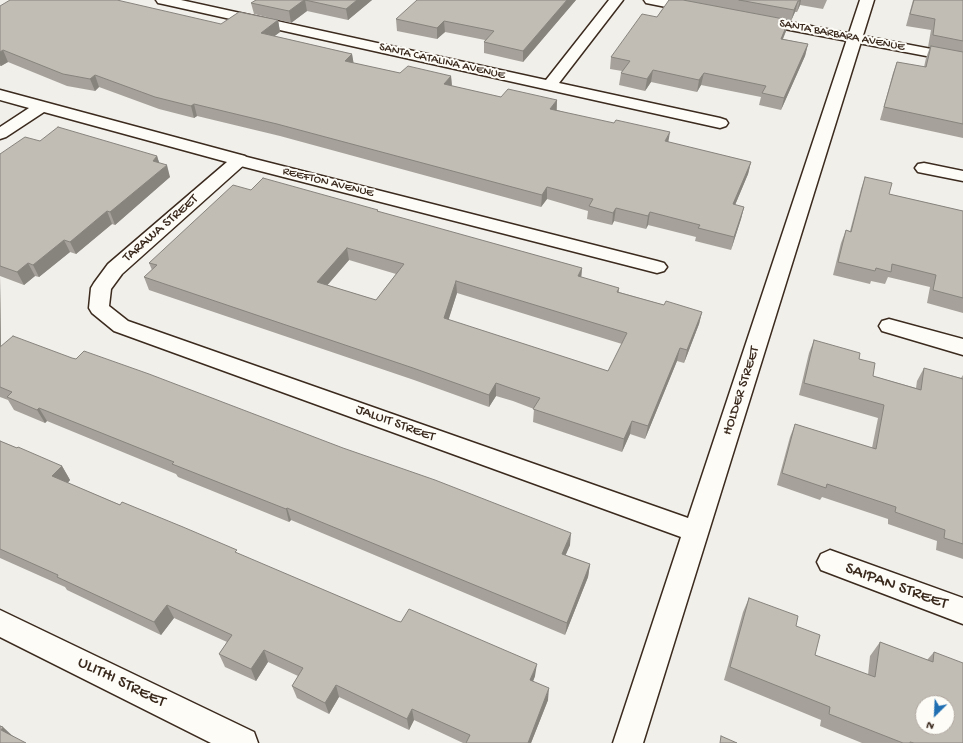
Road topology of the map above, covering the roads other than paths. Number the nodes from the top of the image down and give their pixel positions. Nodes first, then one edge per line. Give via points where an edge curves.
1 (163, 0) edge
2 (616, 0) edge
3 (651, 0) edge
4 (866, 0) edge
5 (712, 12) edge
6 (743, 17) edge
7 (854, 38) junction
8 (963, 59) edge
9 (549, 86) junction
10 (0, 95) edge
11 (42, 106) junction
12 (720, 123) dead end
13 (0, 134) edge
14 (239, 160) junction
15 (924, 168) dead end
16 (963, 176) edge
17 (657, 267) dead end
18 (99, 308) joint
19 (889, 326) dead end
20 (963, 347) edge
21 (697, 532) junction
22 (830, 562) dead end
23 (963, 611) edge
24 (0, 623) edge
25 (243, 743) edge
26 (628, 743) edge

1 - 9 street, SANTA CATALINA AVENUE
2 - 9 street
3 - 5 street
4 - 7 street, HOLDER STREET
6 - 7 street, SANTA BARBARA AVENUE
7 - 8 street, SANTA BARBARA AVENUE
7 - 21 street, HOLDER STREET
9 - 12 street, SANTA CATALINA AVENUE
10 - 11 street, REEFTON AVENUE
11 - 13 street
11 - 14 street, REEFTON AVENUE
14 - 17 street, REEFTON AVENUE
14 - 18 street, TARAWA STREET via 115,269 101,288
15 - 16 street
18 - 21 street, JALUIT STREET via 121,326
19 - 20 street
21 - 26 street, HOLDER STREET
22 - 23 street, SAIPAN STREET
24 - 25 street, ULITHI STREET

